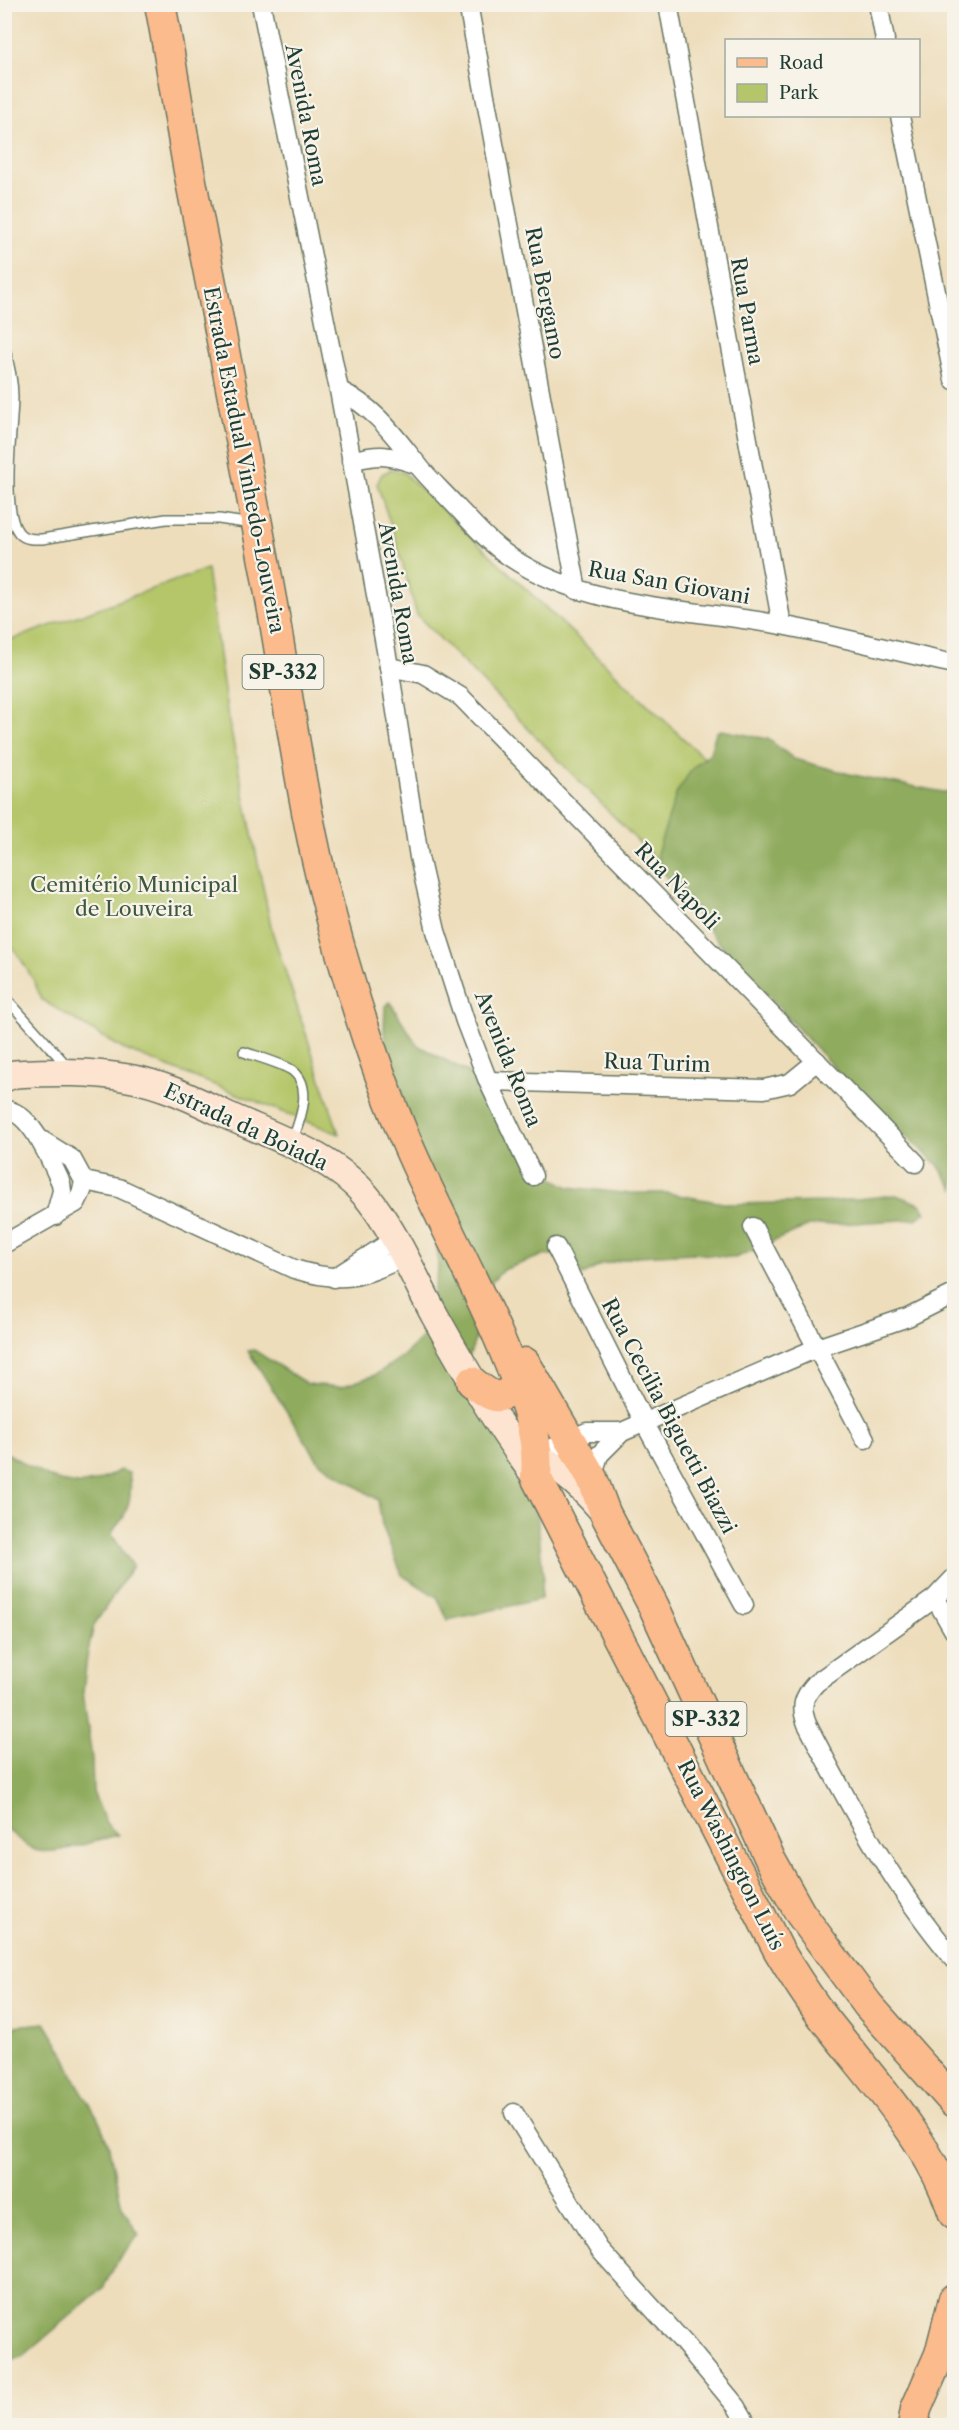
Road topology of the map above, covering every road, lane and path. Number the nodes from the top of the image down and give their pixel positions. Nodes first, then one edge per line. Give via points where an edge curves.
1 (261, 4) edge
2 (468, 4) edge
3 (668, 4) edge
4 (878, 4) edge
5 (163, 8) edge
6 (885, 39) edge
7 (900, 117) edge
8 (4, 346) edge
9 (954, 380) edge
10 (339, 390) junction
11 (351, 461) junction
12 (418, 465) junction
13 (257, 525) junction
14 (578, 590) junction
15 (782, 625) junction
16 (954, 664) edge
17 (389, 667) junction
18 (4, 996) edge
19 (244, 1052) dead end
20 (817, 1061) junction
21 (72, 1072) junction
22 (8, 1075) edge
23 (488, 1081) junction
24 (4, 1110) edge
25 (38, 1138) junction
26 (291, 1144) junction
27 (916, 1162) dead end
28 (533, 1176) dead end
29 (84, 1181) junction
30 (55, 1216) junction
31 (753, 1227) dead end
32 (4, 1244) edge
33 (556, 1247) dead end
34 (399, 1248) junction
35 (954, 1294) edge
36 (490, 1315) junction
37 (818, 1348) junction
38 (472, 1382) junction
39 (518, 1384) junction
40 (644, 1422) junction
41 (622, 1432) junction
42 (865, 1439) dead end
43 (571, 1440) junction
44 (528, 1459) junction
45 (592, 1478) junction
46 (605, 1513) junction
47 (632, 1566) junction
48 (954, 1578) edge
49 (594, 1587) junction
50 (935, 1598) junction
51 (744, 1605) dead end
52 (954, 1631) edge
53 (954, 1959) edge
54 (954, 2102) edge
55 (514, 2113) dead end
56 (954, 2214) edge
57 (954, 2299) edge
58 (947, 2345) edge
59 (748, 2426) edge
60 (913, 2426) edge

1 - 10 street, Avenida Roma
2 - 14 street, Rua Bergamo
3 - 15 street, Rua Parma
4 - 6 street
5 - 13 main road, Estrada Estadual Vinhedo-Louveira / SP-332 via 186,157
7 - 9 street
8 - 13 lane via 13,395 9,500 11,515 21,534 42,539 166,519 219,519
10 - 11 street, Avenida Roma
10 - 12 street, Rua San Giovani via 372,411
11 - 12 street via 379,455
11 - 17 street, Avenida Roma
12 - 14 street, Rua San Giovani via 507,555 528,569
13 - 36 main road, Estrada Estadual Vinhedo-Louveira / SP-332 via 321,878 358,1011 402,1133
14 - 15 street, Rua San Giovani
15 - 16 street, Rua San Giovani
17 - 20 street, Rua Napoli via 423,674 461,697
17 - 23 street, Avenida Roma via 419,856 436,931
18 - 21 lane
19 - 26 lane via 293,1071 300,1082 305,1095
20 - 23 street, Rua Turim via 790,1083 764,1089
20 - 27 street, Rua Napoli
21 - 22 main road, Estrada da Boiada
21 - 26 main road, Estrada da Boiada via 130,1078 166,1087
23 - 28 street, Avenida Roma
24 - 25 street via 25,1118
25 - 29 street via 72,1159
25 - 30 street via 61,1182
26 - 34 main road, Estrada da Boiada via 352,1181 381,1216
29 - 30 street via 76,1203
29 - 34 street via 119,1188 294,1269 333,1279
30 - 32 street
31 - 37 street
33 - 40 street, Rua Cecília Biguetti Biazzi
34 - 38 main road, Estrada da Boiada
35 - 37 street via 908,1317
36 - 39 main road, SP-332
36 - 43 main road, SP-332 via 529,1369
37 - 40 street
37 - 42 street
38 - 39 main road via 496,1397 506,1395
38 - 44 main road, Estrada da Boiada
39 - 44 main road, SP-332 via 532,1420
40 - 41 street
40 - 51 street, Rua Cecília Biguetti Biazzi
41 - 43 street via 587,1432
41 - 45 street via 599,1455
43 - 44 street
43 - 45 main road, SP-332
44 - 46 main road via 570,1476
44 - 49 main road, Rua Washington Luís / SP-332
45 - 46 main road, SP-332
46 - 47 main road, SP-332
47 - 49 main road
47 - 54 main road, SP-332 via 771,1861 800,1913 868,2005
48 - 50 street
49 - 56 main road, Rua Washington Luís / SP-332 via 778,1949 799,1984 908,2126 936,2170
50 - 52 street
50 - 53 street via 816,1683 807,1693 803,1713 883,1862
55 - 59 street via 599,2249 684,2343
57 - 58 main road
58 - 60 main road via 916,2409

